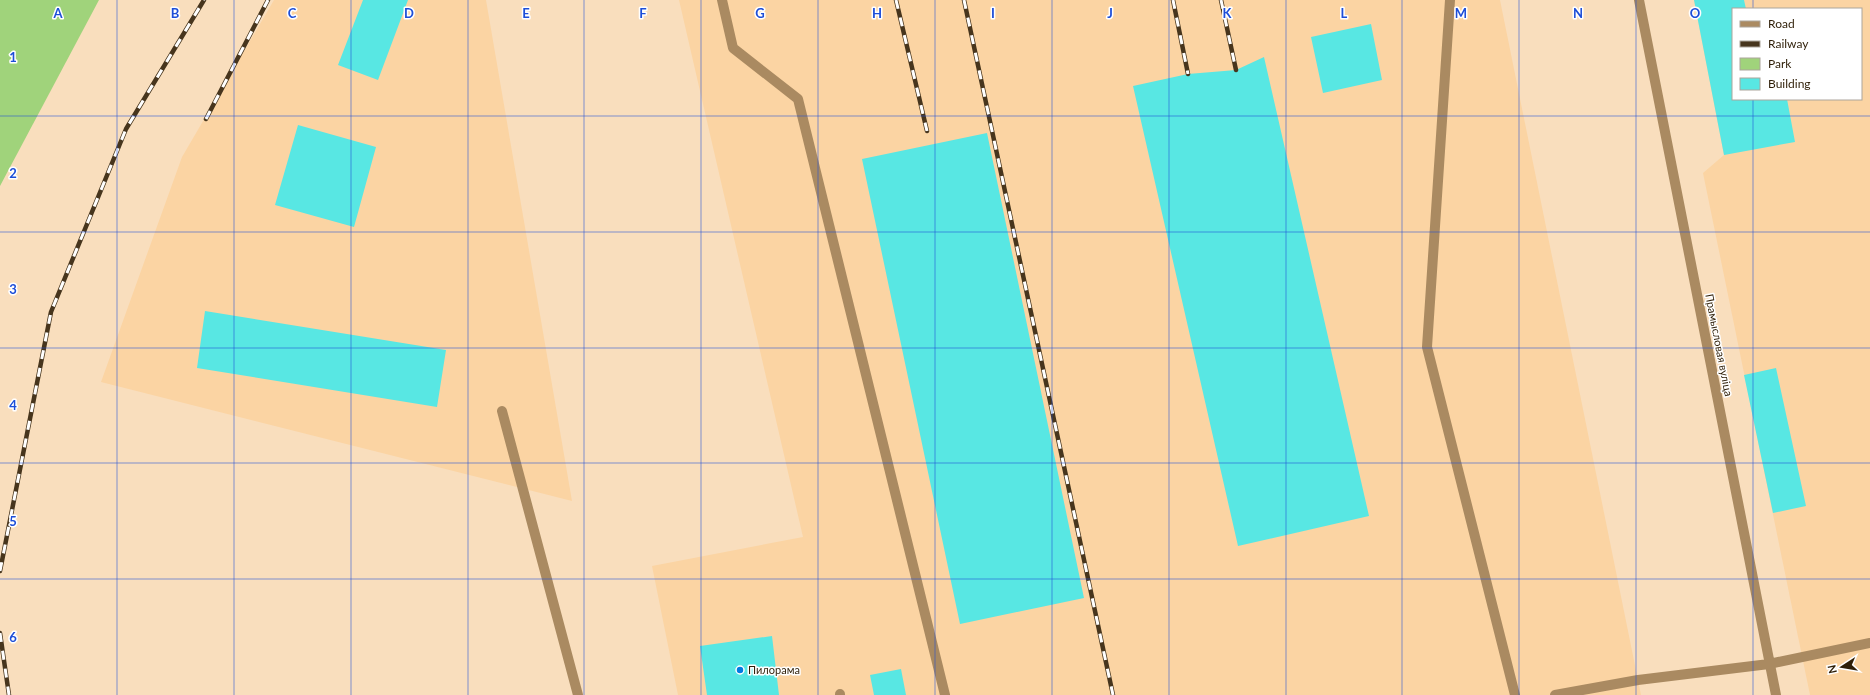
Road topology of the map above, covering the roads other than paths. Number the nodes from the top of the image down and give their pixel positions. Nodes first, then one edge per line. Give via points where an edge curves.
1 (722, 0) edge
2 (1450, 0) edge
3 (1639, 0) edge
4 (502, 411) dead end
5 (1870, 643) edge
6 (1769, 664) junction
7 (578, 695) edge
8 (945, 695) edge
9 (1515, 695) edge
10 (1555, 695) edge
11 (1776, 695) edge

1 - 8 street via 733,48 798,99
2 - 9 street via 1427,347
3 - 6 street, Прамысловая вуліца
4 - 7 street
5 - 6 street
6 - 10 street via 1638,680
6 - 11 street, Прамысловая вуліца

